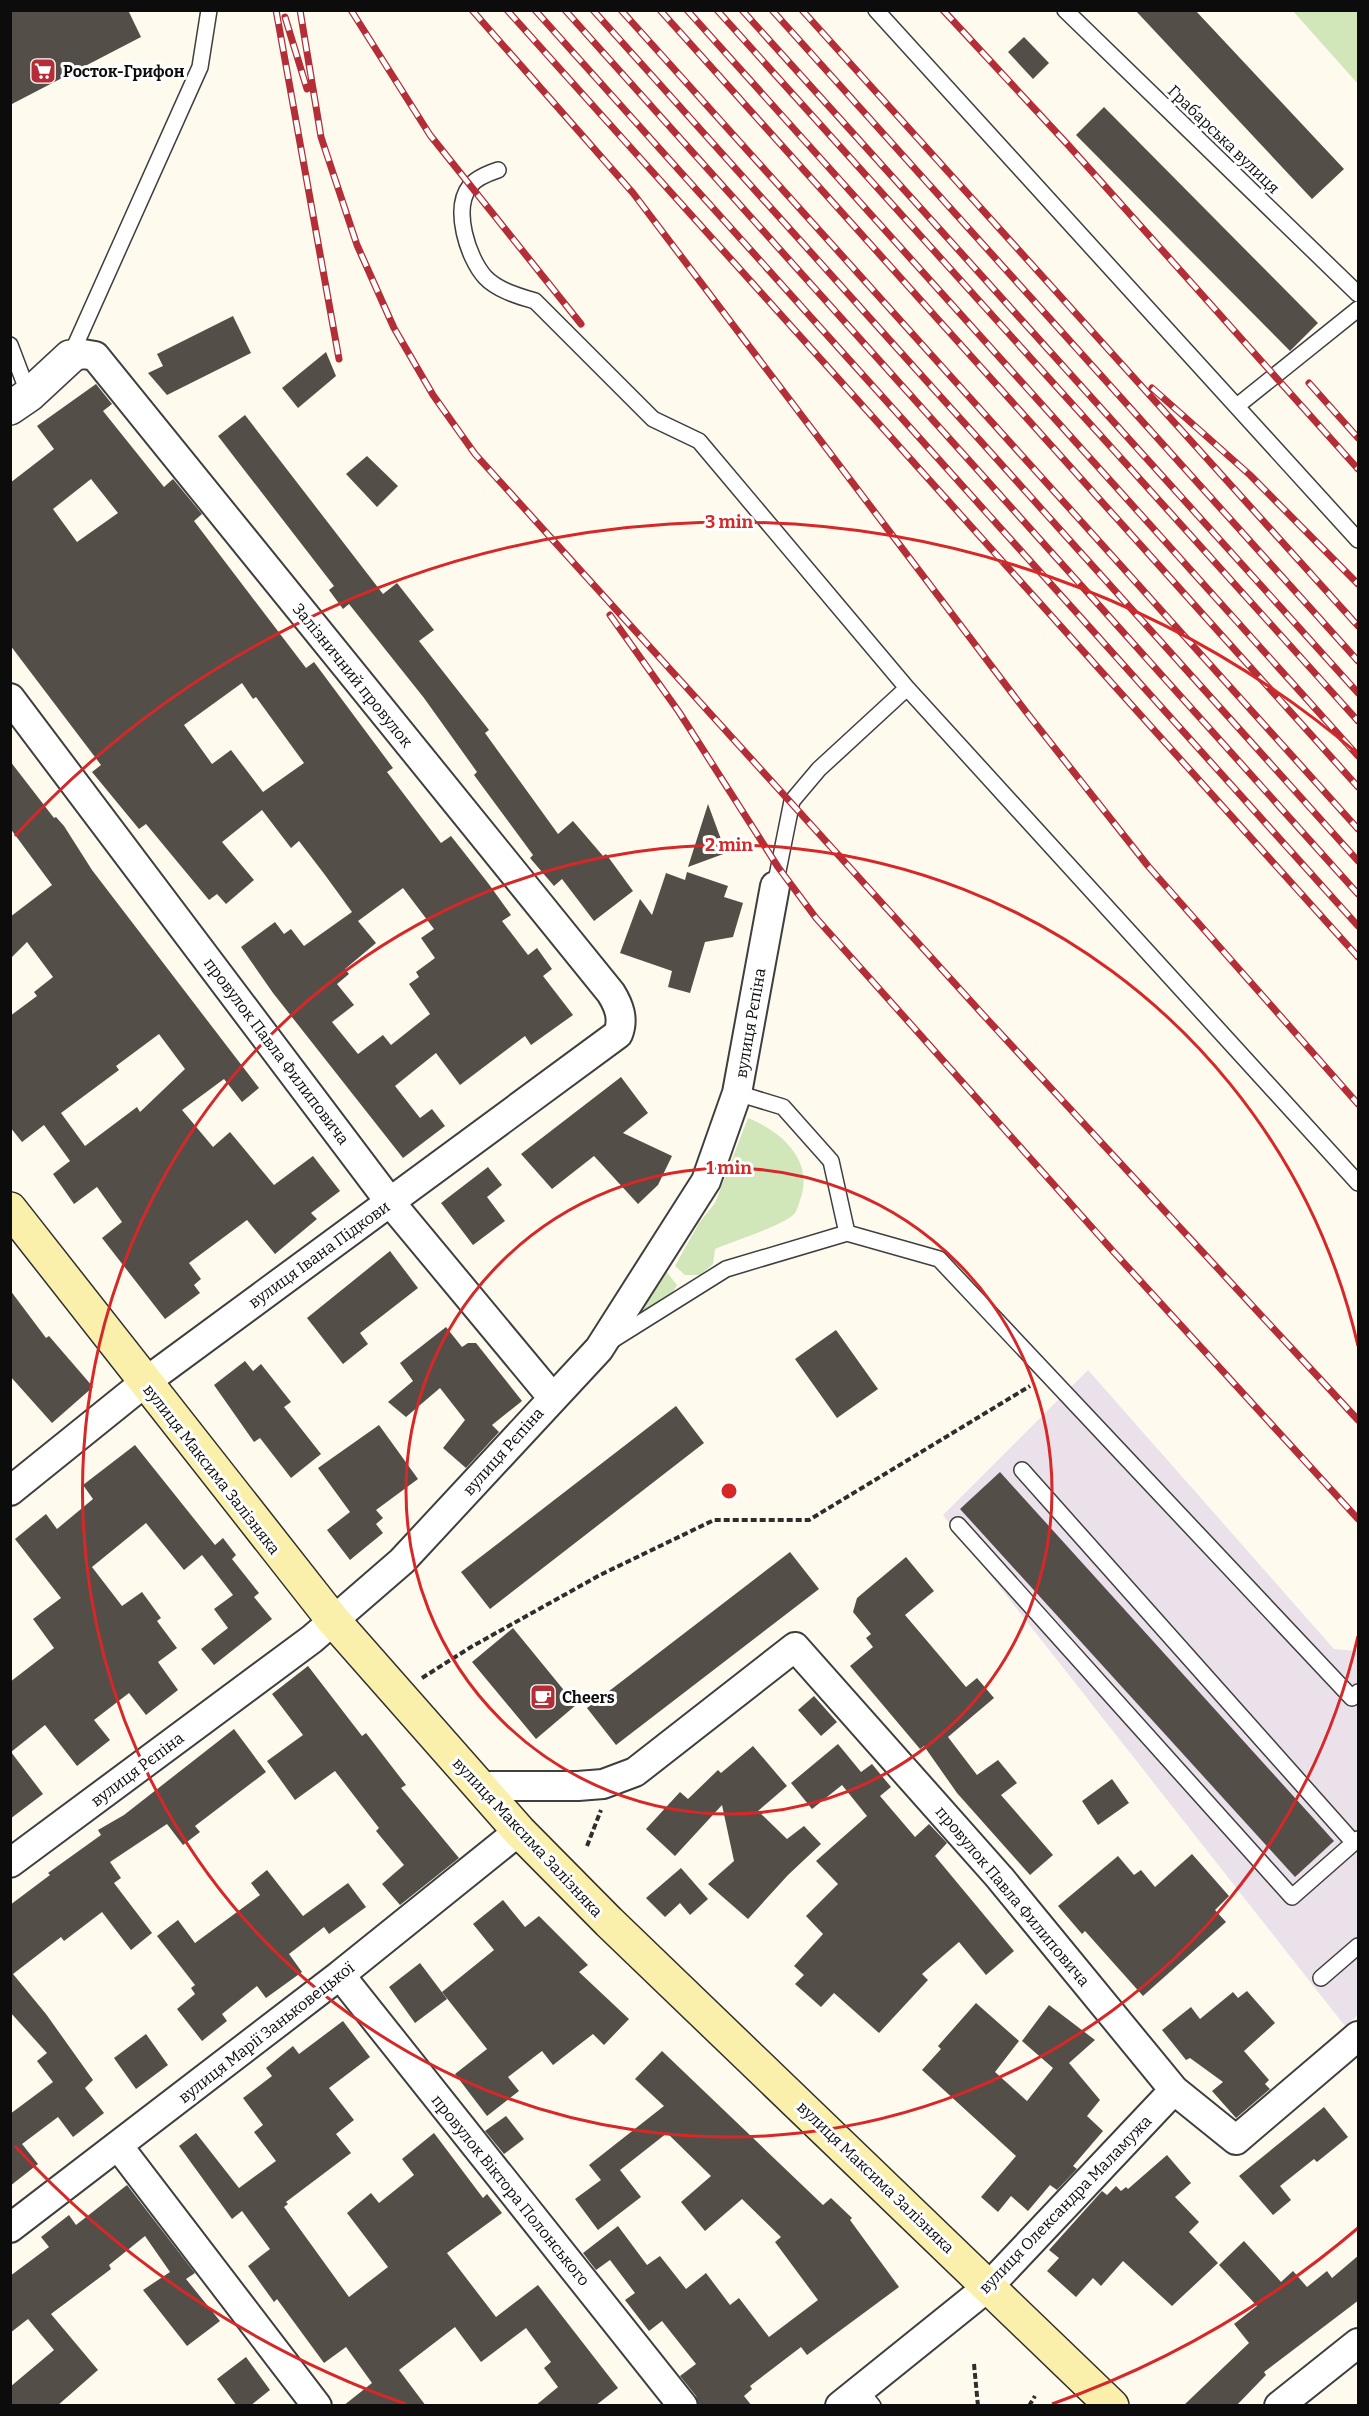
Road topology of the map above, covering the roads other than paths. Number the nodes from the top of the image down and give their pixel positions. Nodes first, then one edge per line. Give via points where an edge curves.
1 (209, 10) edge
2 (876, 10) edge
3 (1065, 10) edge
4 (498, 170) dead end
5 (1359, 294) edge
6 (1359, 309) edge
7 (10, 345) edge
8 (70, 357) junction
9 (20, 402) edge
10 (1237, 405) junction
11 (1359, 540) edge
12 (907, 688) junction
13 (10, 698) edge
14 (775, 886) joint
15 (621, 1018) joint
16 (737, 1093) junction
17 (1359, 1183) edge
18 (390, 1202) junction
19 (10, 1209) edge
20 (847, 1233) junction
21 (599, 1349) junction
22 (144, 1383) junction
23 (552, 1397) junction
24 (1022, 1470) dead end
25 (10, 1491) edge
26 (958, 1525) dead end
27 (333, 1620) junction
28 (1359, 1692) edge
29 (478, 1786) junction
30 (519, 1832) junction
31 (1356, 1841) edge
32 (10, 1863) edge
33 (1359, 1946) edge
34 (340, 1975) junction
35 (1321, 1978) dead end
36 (1359, 2036) edge
37 (1174, 2090) junction
38 (119, 2146) junction
39 (10, 2228) edge
40 (989, 2286) junction
41 (1359, 2343) edge
42 (858, 2400) edge
43 (317, 2406) edge
44 (683, 2406) edge
45 (1112, 2406) edge
46 (1279, 2406) edge

1 - 8 lane via 200,67
2 - 10 lane
3 - 5 lane, Грабарська вулиця
4 - 12 lane via 470,186 463,204 466,241 472,259 486,279 534,301 653,419 699,441
6 - 10 lane
7 - 9 lane
8 - 9 street
8 - 15 street, Залізничний провулок via 95,356 611,993
10 - 11 lane
12 - 14 lane via 819,769 792,801
12 - 17 lane
13 - 18 street, провулок Павла Филиповича
14 - 16 street, вулиця Рєпіна
15 - 18 street, вулиця Івана Підкови via 618,1034
16 - 20 lane via 783,1107 831,1161
16 - 21 street, вулиця Рєпіна via 706,1181
18 - 22 street, вулиця Івана Підкови
18 - 23 street, провулок Павла Филиповича
19 - 22 main road, вулиця Максима Залізняка
20 - 21 lane via 726,1269
20 - 28 lane via 939,1258 1352,1698
21 - 23 street, вулиця Рєпіна
22 - 25 street, вулиця Івана Підкови
22 - 27 main road, вулиця Максима Залізняка
23 - 27 street, вулиця Рєпіна via 402,1561
24 - 31 lane
26 - 31 lane via 1292,1897
27 - 29 main road, вулиця Максима Залізняка
27 - 32 street, вулиця Рєпіна
29 - 30 main road, вулиця Максима Залізняка
29 - 37 street, провулок Павла Филиповича via 603,1784 636,1772 795,1647 1000,1878
30 - 34 street, вулиця Марії Заньковецької
30 - 40 main road, вулиця Максима Залізняка
33 - 35 lane
34 - 38 street, вулиця Марії Заньковецької
34 - 44 street, провулок Віктора Полонського
36 - 37 street, провулок Павла Филиповича via 1236,2140
37 - 40 street, вулиця Олександра Маламужа
38 - 39 street, вулиця Марії Заньковецької
38 - 43 street
40 - 42 street, вулиця Олександра Маламужа
40 - 45 main road, вулиця Максима Залізняка
41 - 46 street

